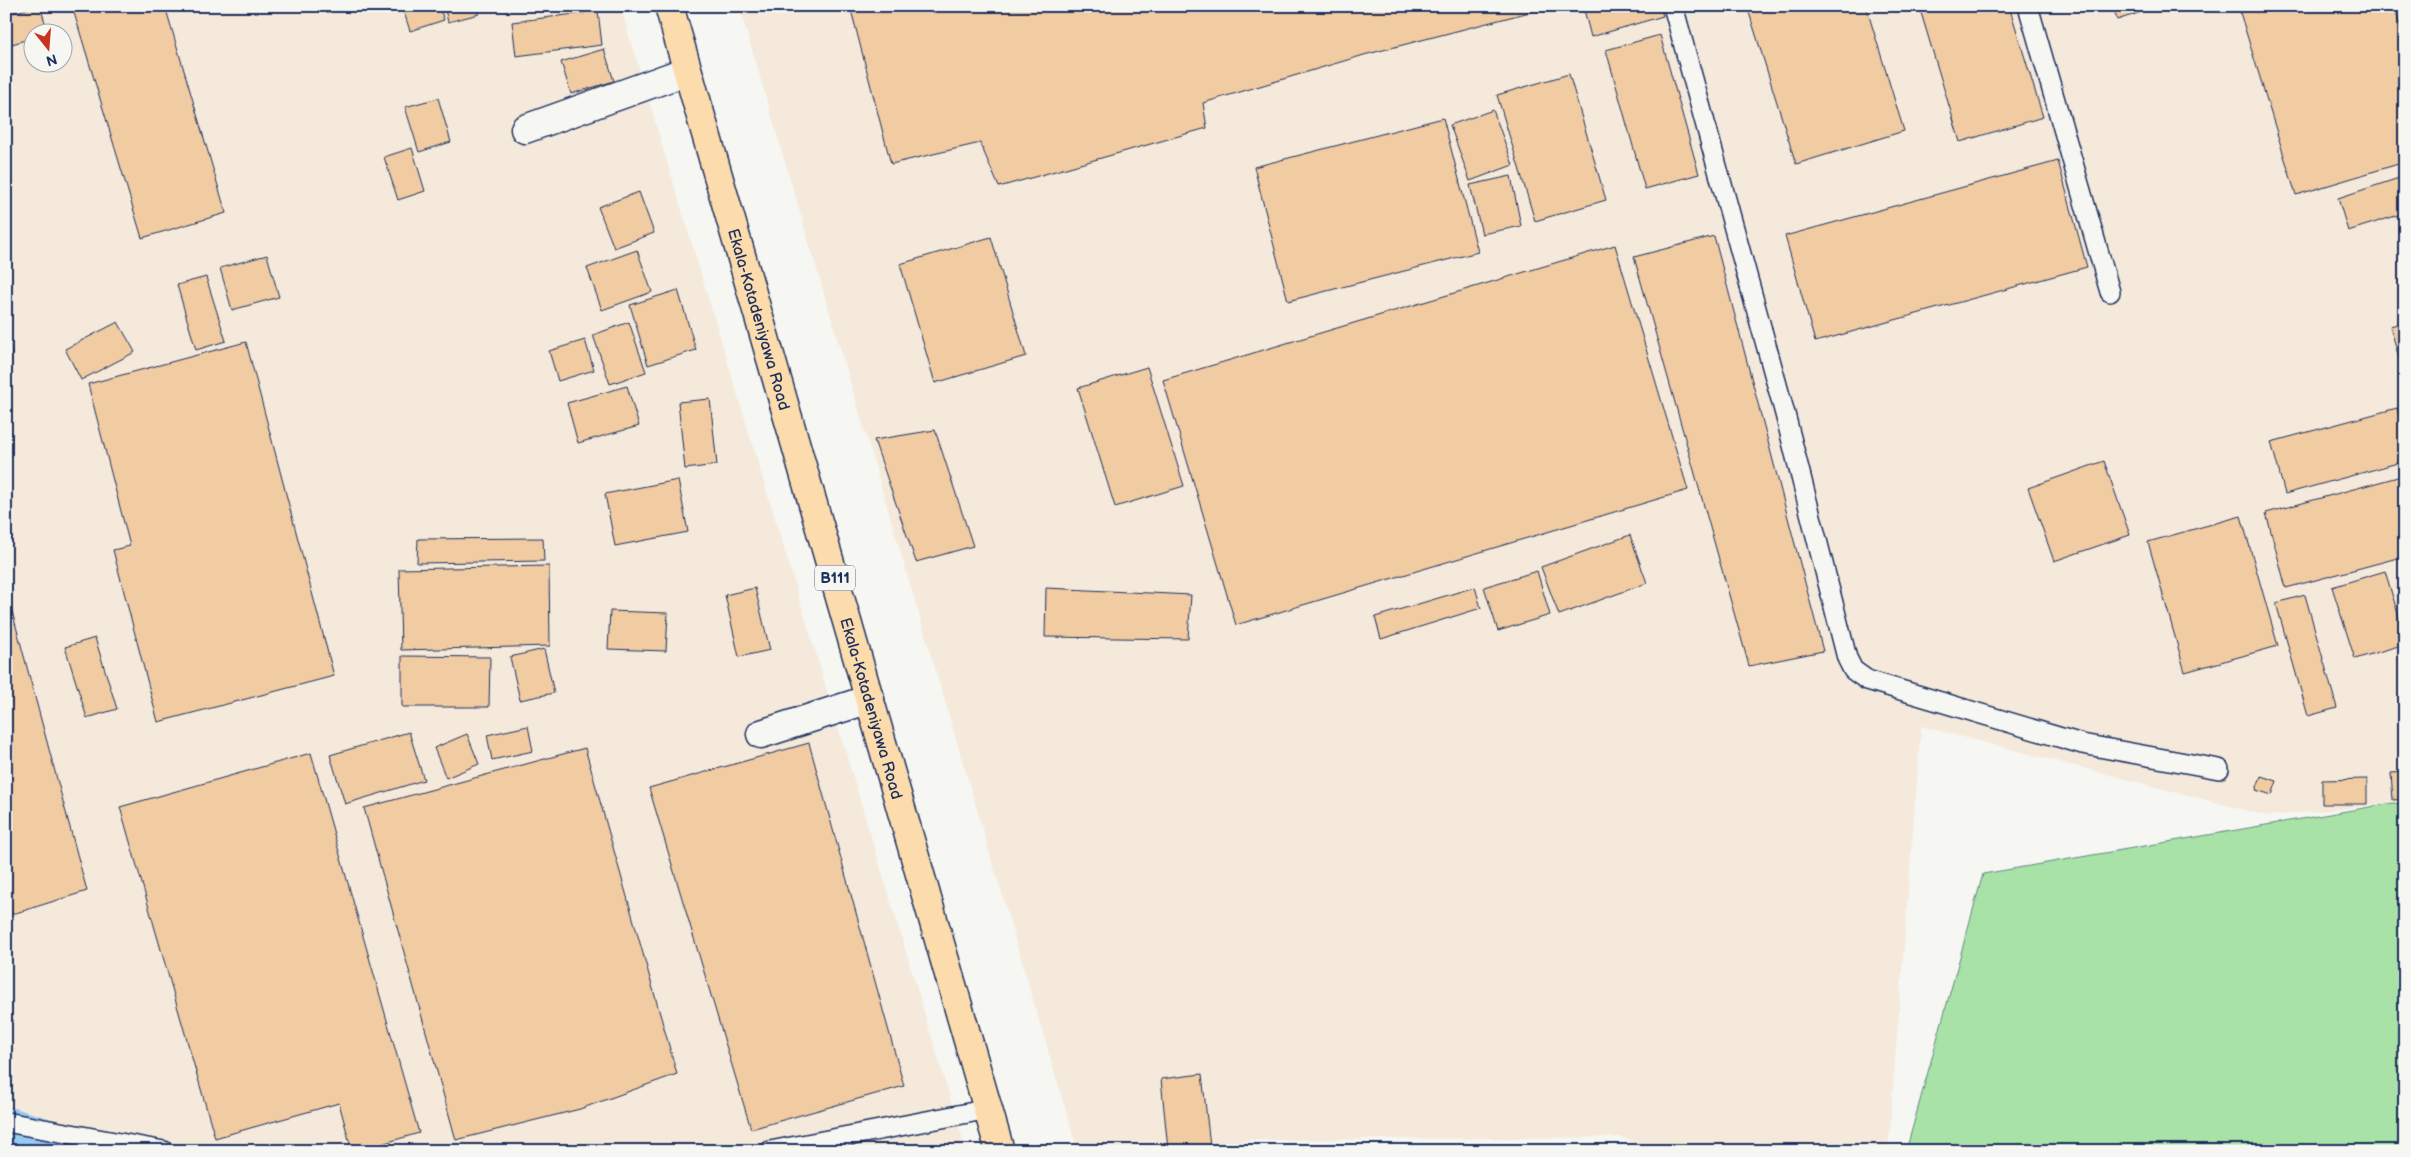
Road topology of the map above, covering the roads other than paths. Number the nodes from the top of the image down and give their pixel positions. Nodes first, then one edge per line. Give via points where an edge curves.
1 (669, 6) edge
2 (1673, 6) edge
3 (2028, 6) edge
4 (687, 71) junction
5 (525, 129) dead end
6 (2110, 292) dead end
7 (870, 699) junction
8 (761, 734) dead end
9 (2219, 769) dead end
10 (989, 1109) junction
11 (6, 1122) edge
12 (164, 1151) edge
13 (770, 1151) edge
14 (1000, 1151) edge

1 - 4 main road, Ekala-Kotadeniyawa Road / B111
2 - 9 lane via 1785,414 1847,658 1853,670 1867,680 2082,744
3 - 6 lane
4 - 5 street
4 - 7 main road, Ekala-Kotadeniyawa Road / B111
7 - 8 street
7 - 10 main road, Ekala-Kotadeniyawa Road / B111
10 - 13 lane
10 - 14 main road, Ekala-Kotadeniyawa Road / B111
11 - 12 lane

